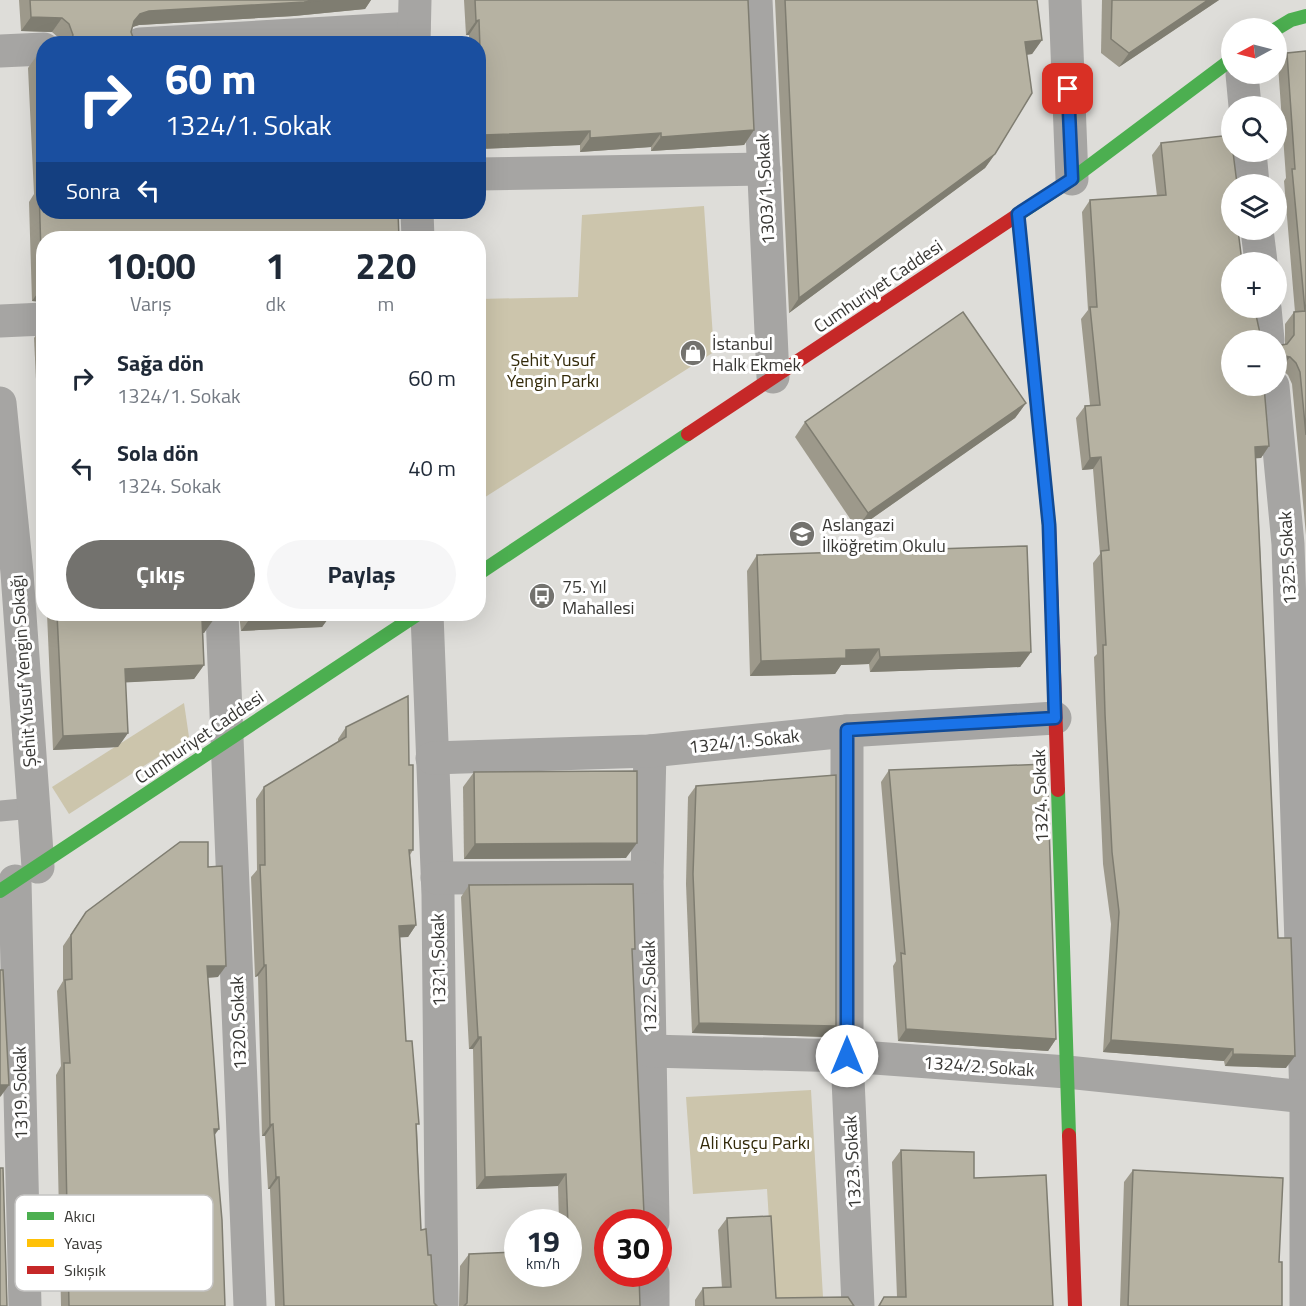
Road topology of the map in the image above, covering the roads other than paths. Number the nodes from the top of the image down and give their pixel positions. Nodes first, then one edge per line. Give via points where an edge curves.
1 (756, 0) edge
2 (1065, 0) edge
3 (414, 24) edge
4 (250, 36) edge
5 (36, 49) edge
6 (0, 51) edge
7 (1221, 67) edge
8 (764, 170) junction
9 (486, 174) edge
10 (1072, 179) junction
11 (1018, 214) junction
12 (36, 319) edge
13 (0, 321) edge
14 (773, 377) junction
15 (1275, 396) edge
16 (0, 403) edge
17 (1297, 543) edge
18 (486, 569) edge
19 (8, 574) edge
20 (222, 621) edge
21 (407, 621) edge
22 (427, 621) edge
23 (1055, 718) junction
24 (847, 730) junction
25 (227, 740) junction
26 (650, 752) junction
27 (432, 758) junction
28 (33, 808) junction
29 (0, 811) edge
30 (647, 877) junction
31 (437, 878) junction
32 (18, 879) edge
33 (650, 1051) junction
34 (847, 1056) junction
35 (1067, 1072) junction
36 (1306, 1097) edge
37 (24, 1195) edge
38 (653, 1209) edge
39 (653, 1287) edge
40 (26, 1291) edge
41 (26, 1306) edge
42 (250, 1306) edge
43 (442, 1306) edge
44 (653, 1306) edge
45 (858, 1306) edge
46 (1075, 1306) edge
47 (1306, 1306) edge

1 - 8 street, 1303/1. Sokak
2 - 10 street
3 - 4 street
5 - 6 street
7 - 10 main road, Cumhuriyet Caddesi
8 - 9 street
8 - 14 street, 1303/1. Sokak
10 - 11 main road, Cumhuriyet Caddesi
11 - 14 main road, Cumhuriyet Caddesi
11 - 23 main road, 1324. Sokak via 1049,525
12 - 13 street
14 - 18 main road, Cumhuriyet Caddesi
15 - 17 street, 1325. Sokak
16 - 19 street, Şehit Yusuf Yengin Sokağı
17 - 36 street, 1325. Sokak
19 - 28 street, Şehit Yusuf Yengin Sokağı
20 - 25 street, 1320. Sokak
21 - 25 main road, Cumhuriyet Caddesi
22 - 27 street, 1321. Sokak
23 - 24 street, 1324/1. Sokak
23 - 35 main road, 1324. Sokak
24 - 26 street, 1324/1. Sokak
24 - 34 street, 1323. Sokak
25 - 32 main road, Cumhuriyet Caddesi
25 - 42 street, 1320. Sokak
26 - 27 street, 1324/1. Sokak
26 - 30 street, 1322. Sokak
27 - 31 street, 1321. Sokak
28 - 29 lane
28 - 32 street, Şehit Yusuf Yengin Sokağı
30 - 31 street
30 - 33 street, 1322. Sokak
31 - 43 street, 1321. Sokak
32 - 37 street, 1319. Sokak
33 - 34 street, 1324/2. Sokak
33 - 38 street, 1322. Sokak
34 - 35 street, 1324/2. Sokak
34 - 45 street, 1323. Sokak
35 - 36 street, 1324/2. Sokak
35 - 46 main road, 1324. Sokak
36 - 47 street, 1325. Sokak
39 - 44 street
40 - 41 street, 1319. Sokak

